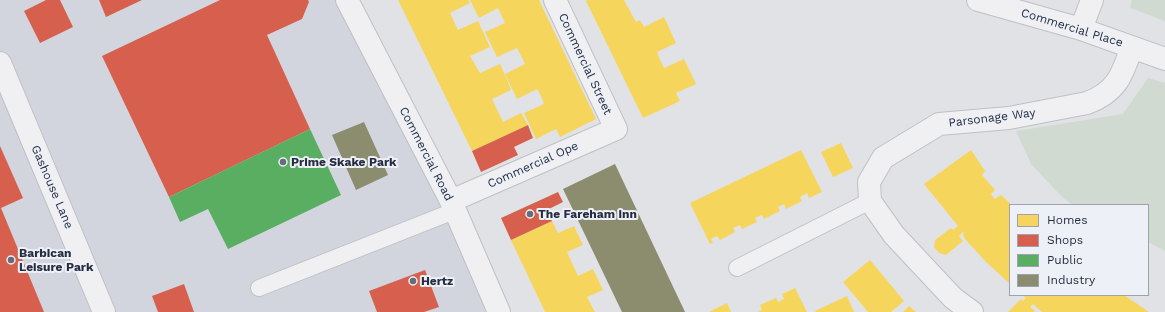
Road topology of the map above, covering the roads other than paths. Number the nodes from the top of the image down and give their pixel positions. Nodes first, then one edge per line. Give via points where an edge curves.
1 (347, 0) edge
2 (555, 0) edge
3 (978, 0) edge
4 (1092, 0) edge
5 (1081, 29) junction
6 (1132, 47) junction
7 (1165, 59) edge
8 (0, 62) edge
9 (616, 129) joint
10 (870, 202) junction
11 (452, 206) junction
12 (737, 268) dead end
13 (259, 288) dead end
14 (104, 312) edge
15 (499, 312) edge
16 (972, 312) edge

1 - 11 street, Commercial Road
2 - 9 street, Commercial Street
3 - 5 street, Commercial Place
4 - 5 street
5 - 6 street, Commercial Place
6 - 7 street, Commercial Place
6 - 10 street, Parsonage Way via 1112,91 1098,99 1009,118 939,124 911,140 883,158 869,182
8 - 14 street, Gashouse Lane
9 - 11 street, Commercial Ope
10 - 12 lane
10 - 16 street via 894,235 954,298
11 - 13 lane
11 - 15 street, Commercial Road

